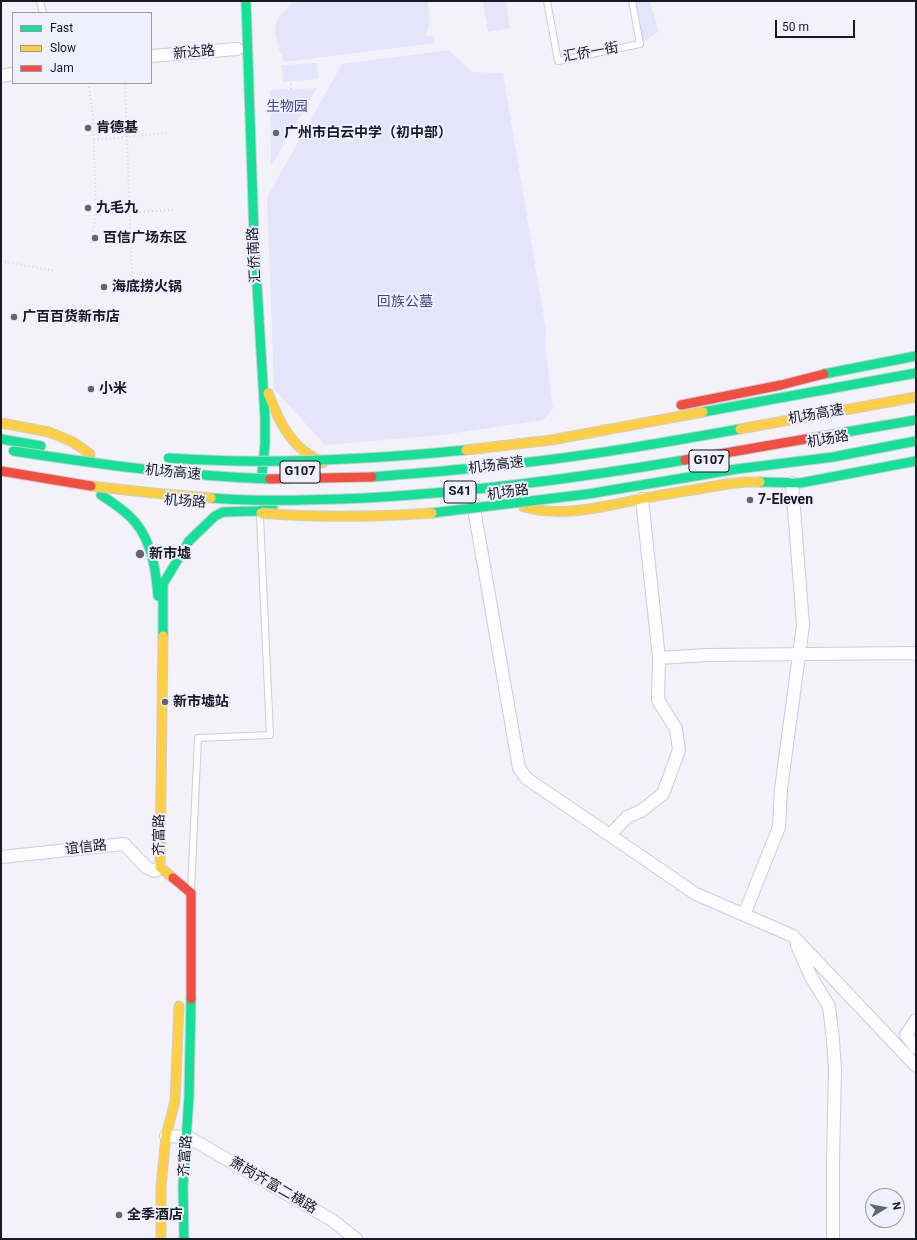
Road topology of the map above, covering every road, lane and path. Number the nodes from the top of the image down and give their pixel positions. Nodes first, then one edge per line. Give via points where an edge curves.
1 (40, 1) edge
2 (246, 1) edge
3 (547, 1) edge
4 (632, 1) edge
5 (43, 12) edge
6 (237, 50) dead end
7 (152, 56) edge
8 (12, 74) edge
9 (1, 76) edge
10 (291, 81) dead end
11 (88, 84) edge
12 (125, 84) edge
13 (291, 89) dead end
14 (167, 133) dead end
15 (94, 140) junction
16 (173, 210) dead end
17 (96, 214) junction
18 (245, 233) dead end
19 (91, 244) dead end
20 (1, 261) edge
21 (55, 271) dead end
22 (124, 286) dead end
23 (916, 356) edge
24 (916, 373) edge
25 (264, 384) junction
26 (916, 393) edge
27 (916, 397) edge
28 (671, 408) dead end
29 (255, 410) dead end
30 (916, 420) edge
31 (1, 423) edge
32 (589, 424) dead end
33 (916, 424) edge
34 (1, 439) edge
35 (916, 441) edge
36 (1, 449) edge
37 (254, 450) dead end
38 (13, 451) junction
39 (100, 452) dead end
40 (543, 452) junction
41 (90, 454) junction
42 (156, 457) dead end
43 (916, 460) edge
44 (1, 472) edge
45 (253, 472) junction
46 (262, 472) junction
47 (338, 473) junction
48 (1, 478) edge
49 (792, 483) junction
50 (72, 484) junction
51 (501, 494) junction
52 (101, 495) junction
53 (472, 498) junction
54 (642, 499) junction
55 (434, 502) dead end
56 (250, 506) junction
57 (384, 506) dead end
58 (279, 507) junction
59 (259, 511) junction
60 (916, 654) edge
61 (799, 655) junction
62 (660, 658) junction
63 (610, 835) junction
64 (1, 857) edge
65 (157, 869) junction
66 (186, 893) junction
67 (744, 915) junction
68 (793, 936) junction
69 (180, 993) dead end
70 (916, 1020) edge
71 (916, 1048) edge
72 (916, 1066) edge
73 (166, 1136) junction
74 (188, 1136) junction
75 (161, 1239) edge
76 (184, 1239) edge
77 (356, 1239) edge
78 (833, 1239) edge

1 - 5 lane
2 - 25 main road, 汇侨南路 via 243,78
3 - 4 lane, 汇侨一街 via 558,61 640,44
6 - 7 street, 新达路
8 - 9 street
10 - 13 path
11 - 15 path
12 - 22 path via 132,275
14 - 15 path, bridge
15 - 17 path
16 - 17 path, bridge
17 - 19 path
18 - 29 main road, 汇侨南路
20 - 21 path
23 - 28 main road via 830,372
24 - 42 main road, bridge via 550,440 444,452 343,460 256,462
25 - 46 main road, 汇侨南路 via 265,444
25 - 47 main road via 280,419 294,441
26 - 40 main road, G107
27 - 38 main road, 机场高速 / S41, bridge via 609,451 486,467 394,475 286,479 207,476 121,468
30 - 50 main road, 机场高速 / S41, bridge via 603,474 442,493 246,500 155,494
31 - 41 main road via 56,435 73,442
32 - 40 main road via 568,433
33 - 51 main road, 机场路 / G107 via 630,475
34 - 41 main road
35 - 50 main road, bridge via 833,457 738,469 548,500 450,512 375,517 312,517 256,513
36 - 38 main road, 机场高速 / S41
37 - 45 main road
38 - 39 main road, bridge
40 - 47 main road via 442,467
41 - 45 main road
43 - 49 main road via 899,466
44 - 50 main road, 机场高速 / S41, bridge
45 - 46 main road
46 - 47 main road, G107
46 - 56 main road, 汇侨南路 via 255,498
48 - 52 main road, 机场路
49 - 54 main road via 727,484
49 - 61 street via 803,625
51 - 53 main road, 机场路
51 - 54 main road via 527,508 552,512
52 - 56 main road, 机场路
52 - 65 main road, 齐富路 via 139,526 148,544 158,586 160,645
53 - 55 main road, 机场路
53 - 63 street via 520,768 526,778
54 - 62 street
56 - 58 main road, 机场路
57 - 58 main road, 机场路
58 - 59 main road
59 - 65 main road, 齐富路 via 223,512 215,516 189,541 163,584
59 - 66 lane via 270,735 198,738
60 - 61 street
61 - 62 street
61 - 67 street via 781,789 779,827
62 - 63 street via 658,700 676,728 679,750 663,794 627,817
63 - 67 street via 696,894
64 - 65 street, 谊信路 via 124,844 147,868
65 - 66 main road, 齐富路
66 - 74 main road, 齐富路 via 190,1069
67 - 68 street
68 - 72 street
68 - 78 street via 811,978 829,1006 835,1070
69 - 73 main road, 齐富路 via 175,1101
70 - 71 street via 906,1035
73 - 74 street
73 - 75 main road, 齐富路
74 - 76 main road, 齐富路 via 182,1215
74 - 77 street, 萧岗齐富二横路 via 332,1220

